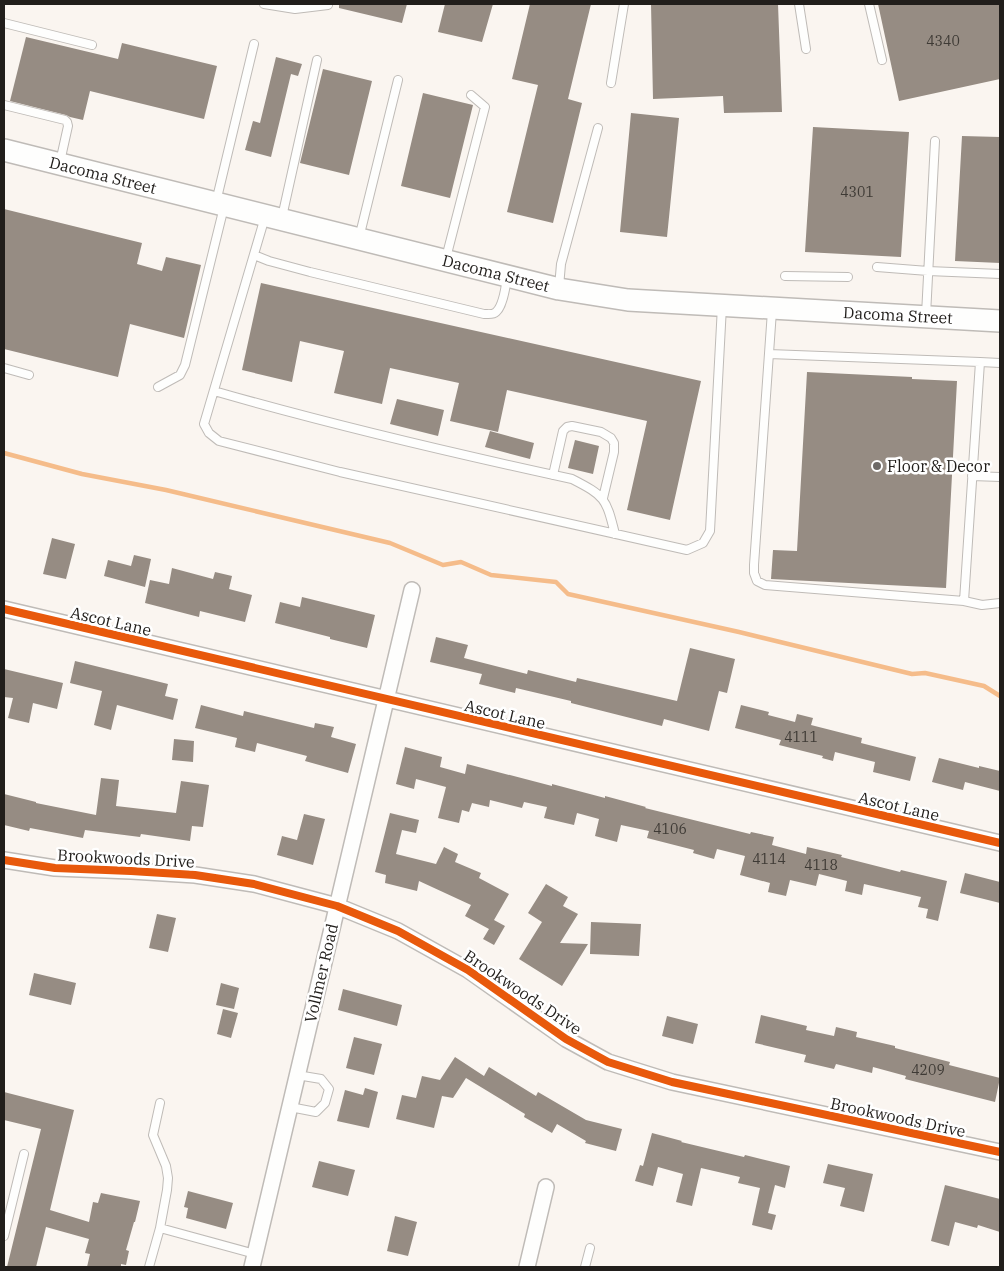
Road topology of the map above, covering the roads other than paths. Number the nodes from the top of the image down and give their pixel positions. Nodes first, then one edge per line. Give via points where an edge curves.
1 (264, 4) edge
2 (624, 4) edge
3 (799, 4) edge
4 (869, 4) edge
5 (328, 5) edge
6 (4, 24) edge
7 (254, 44) dead end
8 (92, 45) dead end
9 (806, 49) dead end
10 (317, 60) dead end
11 (882, 60) dead end
12 (398, 80) dead end
13 (611, 83) dead end
14 (471, 95) dead end
15 (4, 105) edge
16 (598, 128) dead end
17 (935, 141) dead end
18 (4, 150) edge
19 (60, 164) junction
20 (220, 204) junction
21 (273, 217) junction
22 (358, 238) junction
23 (254, 255) junction
24 (446, 260) junction
25 (877, 267) dead end
26 (928, 271) junction
27 (1000, 274) edge
28 (508, 276) junction
29 (785, 276) dead end
30 (848, 276) dead end
31 (559, 288) junction
32 (722, 306) junction
33 (772, 309) junction
34 (926, 317) junction
35 (1000, 321) edge
36 (769, 354) junction
37 (980, 362) junction
38 (1000, 363) edge
39 (4, 368) edge
40 (29, 374) dead end
41 (158, 387) dead end
42 (214, 391) junction
43 (553, 475) junction
44 (972, 476) junction
45 (1000, 477) edge
46 (603, 498) junction
47 (615, 534) junction
48 (412, 590) dead end
49 (964, 601) junction
50 (1000, 603) edge
51 (4, 609) edge
52 (386, 700) junction
53 (1000, 844) edge
54 (4, 860) edge
55 (337, 906) junction
56 (297, 1074) junction
57 (160, 1103) dead end
58 (290, 1107) junction
59 (1000, 1152) edge
60 (24, 1154) dead end
61 (546, 1187) dead end
62 (160, 1228) junction
63 (4, 1236) edge
64 (590, 1248) dead end
65 (253, 1260) edge
66 (150, 1267) edge
67 (527, 1267) edge
68 (585, 1267) edge

1 - 5 lane via 295,9
2 - 13 lane
3 - 9 lane
4 - 11 lane
6 - 8 lane
7 - 20 lane
10 - 21 lane
12 - 22 lane
14 - 24 lane via 485,107
15 - 19 lane via 68,122
16 - 31 lane via 561,264
17 - 26 lane
18 - 19 main road, Dacoma Street
19 - 20 main road, Dacoma Street
20 - 21 main road, Dacoma Street
20 - 41 lane via 185,365 180,375
21 - 22 main road, Dacoma Street
21 - 23 lane
22 - 24 main road, Dacoma Street
23 - 28 lane via 310,272 492,314 499,308
23 - 42 lane
24 - 28 main road, Dacoma Street
25 - 26 lane
26 - 27 lane
26 - 34 lane
28 - 31 main road, Dacoma Street
29 - 30 lane
31 - 32 main road, Dacoma Street via 628,300
32 - 33 main road, Dacoma Street
32 - 47 lane via 710,531 703,543 687,550
33 - 34 main road, Dacoma Street
33 - 36 lane
34 - 35 main road, Dacoma Street
36 - 37 lane
36 - 49 lane via 754,565 757,581 765,585
37 - 38 lane
37 - 44 lane
39 - 40 lane
42 - 43 lane via 365,431
42 - 47 lane via 204,424 219,441 340,472
43 - 46 lane via 592,489
43 - 46 lane via 567,427 601,432 614,443
44 - 45 lane
44 - 49 lane
46 - 47 lane
48 - 52 street, Vollmer Road
49 - 50 lane via 982,605
51 - 52 street, Ascot Lane
52 - 53 street, Ascot Lane
52 - 55 street, Vollmer Road
54 - 55 street, Brookwoods Drive via 55,868 195,875 254,884
55 - 56 street, Vollmer Road
55 - 59 street, Brookwoods Drive via 398,931 468,970 566,1039 608,1062 672,1082
56 - 58 street, Vollmer Road
56 - 58 lane via 321,1079 329,1089 324,1103 316,1112
57 - 62 lane via 153,1135 168,1178
58 - 65 street, Vollmer Road
60 - 63 lane
61 - 67 street
62 - 65 lane
62 - 66 lane
64 - 68 lane

